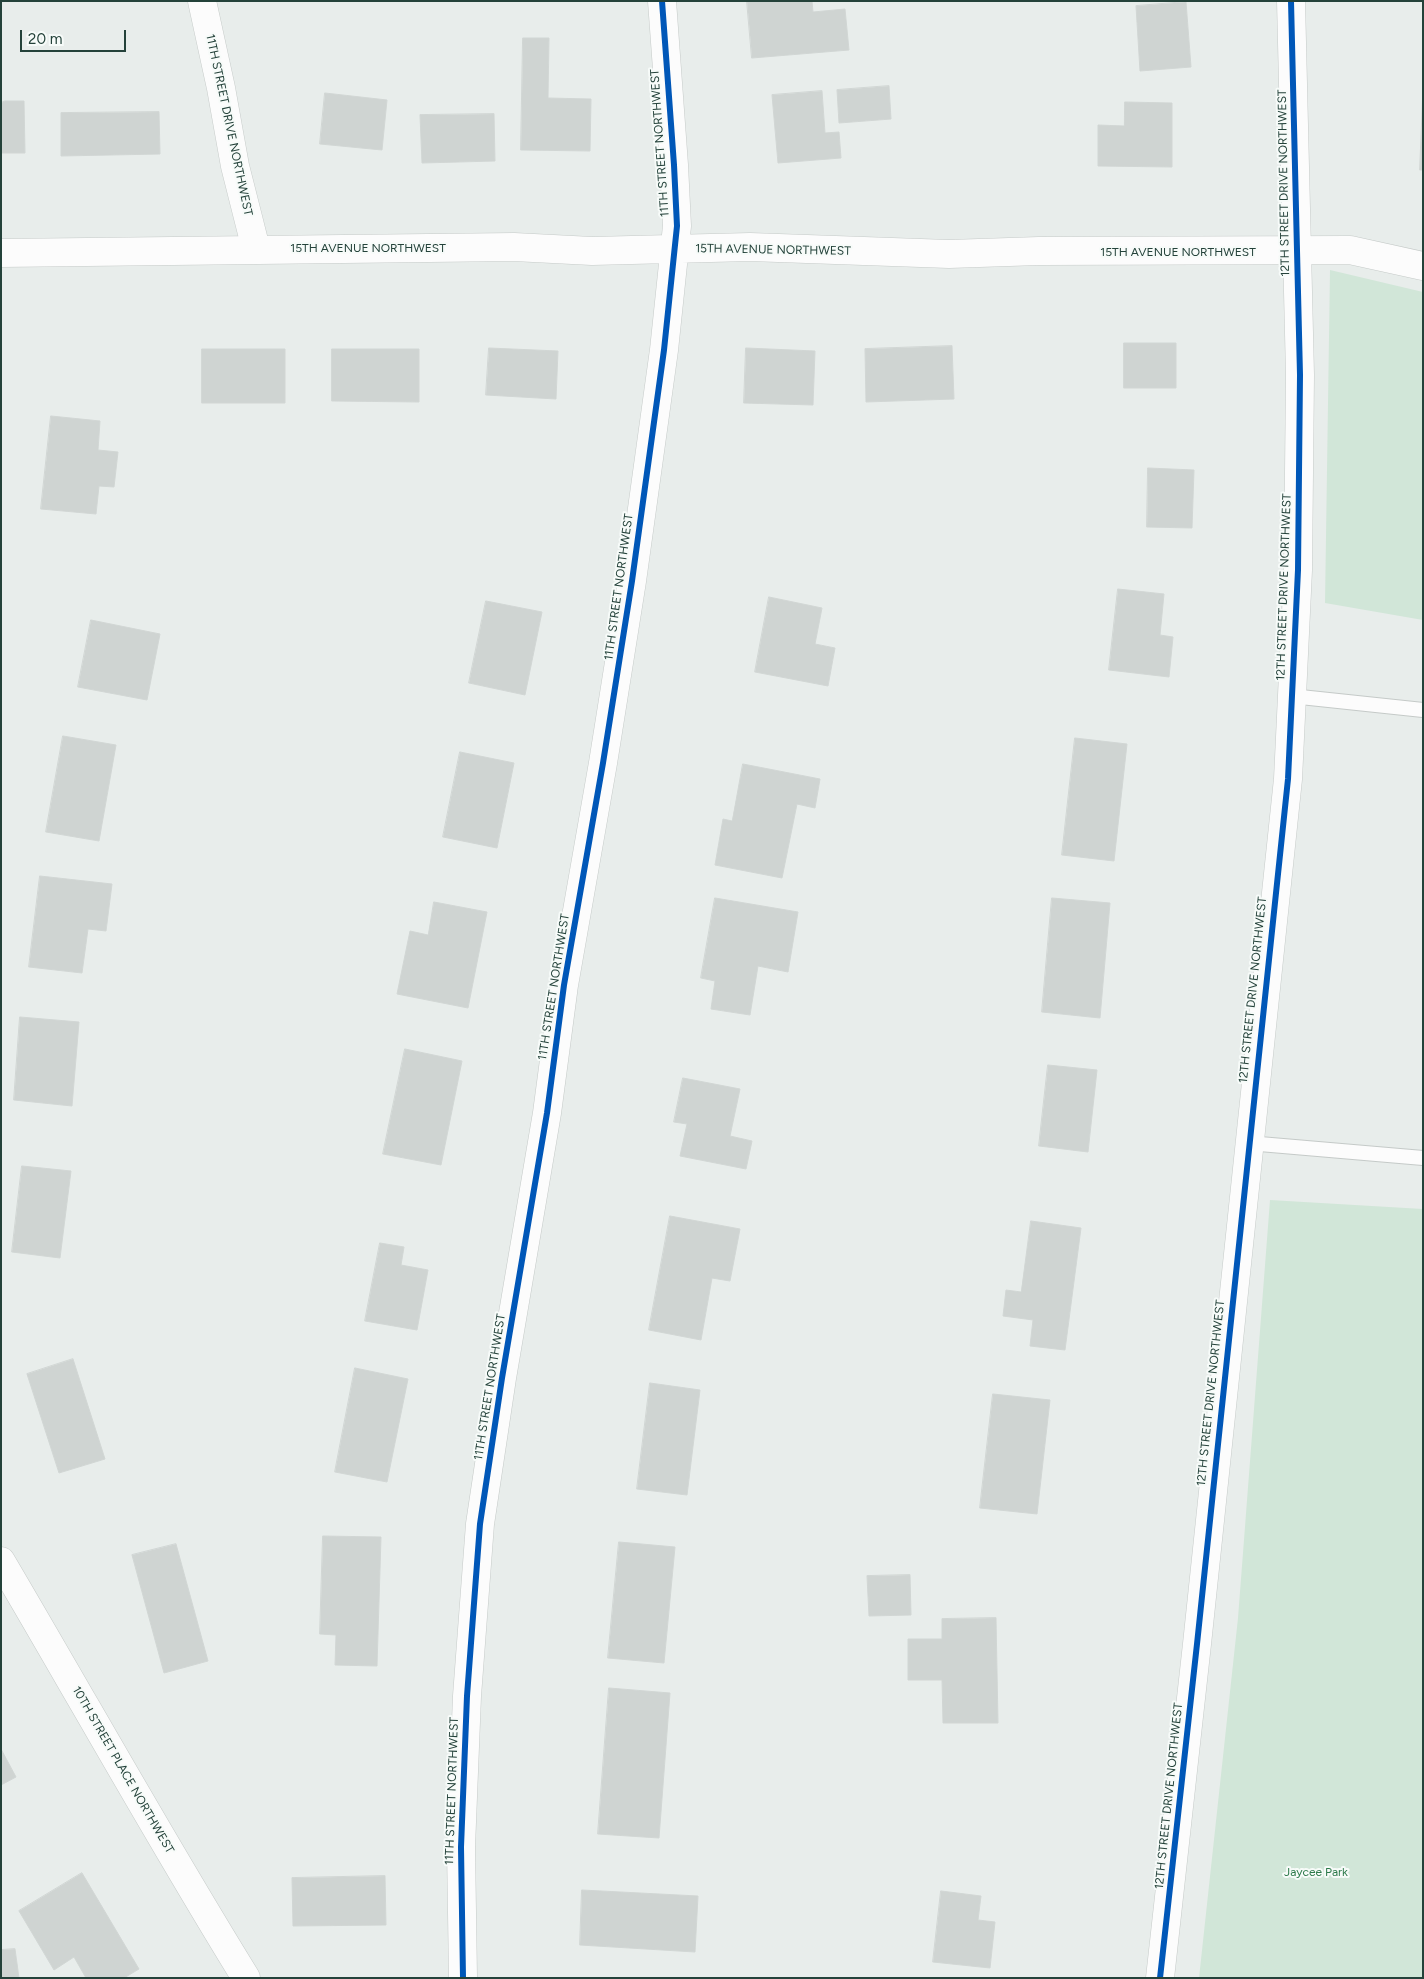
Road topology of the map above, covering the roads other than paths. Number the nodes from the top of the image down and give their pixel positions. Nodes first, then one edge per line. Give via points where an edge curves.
1 (202, 1) edge
2 (662, 1) edge
3 (1291, 1) edge
4 (256, 249) junction
5 (674, 249) junction
6 (1296, 252) junction
7 (1, 253) edge
8 (1423, 266) edge
9 (1292, 696) junction
10 (1423, 710) edge
11 (1248, 1143) junction
12 (1423, 1158) edge
13 (1, 1561) edge
14 (246, 1978) edge
15 (463, 1978) edge
16 (1160, 1978) edge

1 - 4 street, 11TH STREET DRIVE NORTHWEST via 222,88 235,166
2 - 5 street, 11TH STREET NORTHWEST via 677,226
3 - 6 street, 12TH STREET DRIVE NORTHWEST
4 - 5 street, 15TH AVENUE NORTHWEST
4 - 7 street, 15TH AVENUE NORTHWEST
5 - 6 street, 15TH AVENUE NORTHWEST via 750,247 949,254
5 - 15 street, 11TH STREET NORTHWEST via 664,350 632,581 564,985 547,1113 480,1524 467,1696 461,1847
6 - 8 street, 15TH AVENUE NORTHWEST via 1350,250
6 - 9 street, 12TH STREET DRIVE NORTHWEST via 1300,375
9 - 10 lane
9 - 11 street, 12TH STREET DRIVE NORTHWEST via 1288,779
11 - 12 lane
11 - 16 street, 12TH STREET DRIVE NORTHWEST
13 - 14 street, 10TH STREET PLACE NORTHWEST

